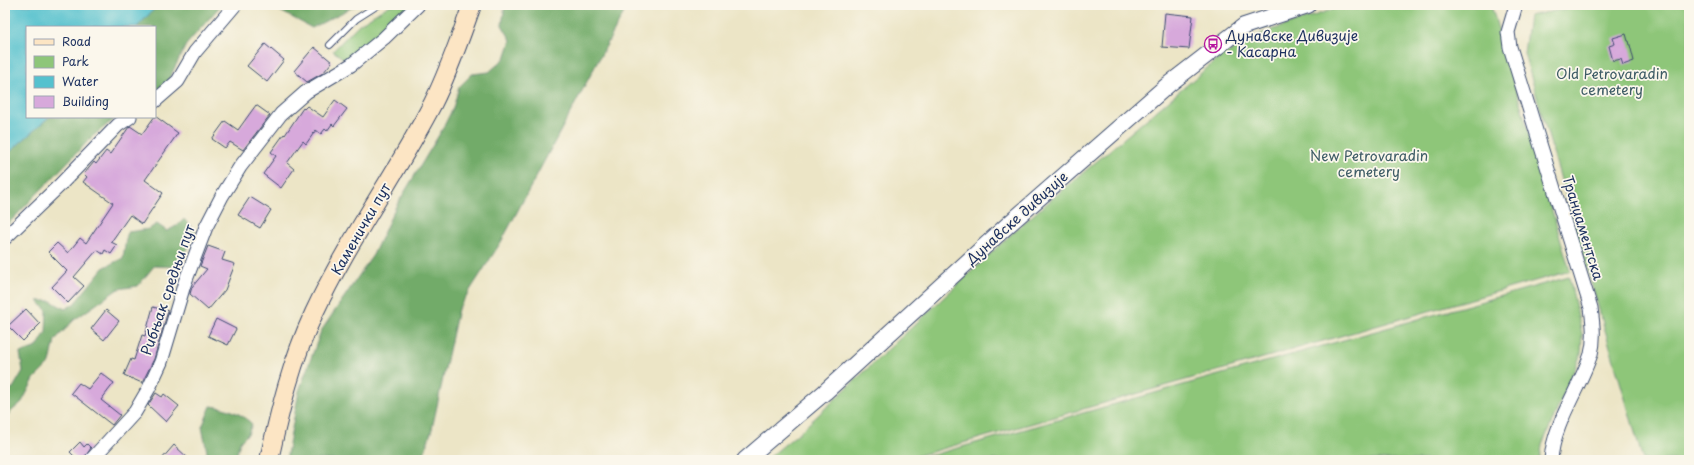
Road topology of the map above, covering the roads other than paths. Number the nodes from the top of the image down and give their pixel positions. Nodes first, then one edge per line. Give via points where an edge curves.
1 (236, 5) edge
2 (378, 5) edge
3 (418, 5) edge
4 (472, 5) edge
5 (1308, 5) edge
6 (1516, 5) edge
7 (330, 45) dead end
8 (156, 100) edge
9 (128, 118) edge
10 (5, 238) edge
11 (92, 460) edge
12 (269, 460) edge
13 (745, 460) edge
14 (1551, 460) edge

1 - 8 street via 195,52 178,81
2 - 7 lane via 356,19
3 - 11 street, Рибњак средњи пут via 351,65 306,92 281,114 240,167 206,227 184,285 161,362 149,388 135,412
4 - 12 main road, Каменички пут via 457,49 433,103 333,276 314,314 294,362
5 - 13 street, Дунавске дивизије via 1244,26 1169,84
6 - 14 street, Транџаментска via 1508,32 1510,46 1591,308 1594,328 1591,353 1557,434 1551,451
9 - 10 street via 118,125

